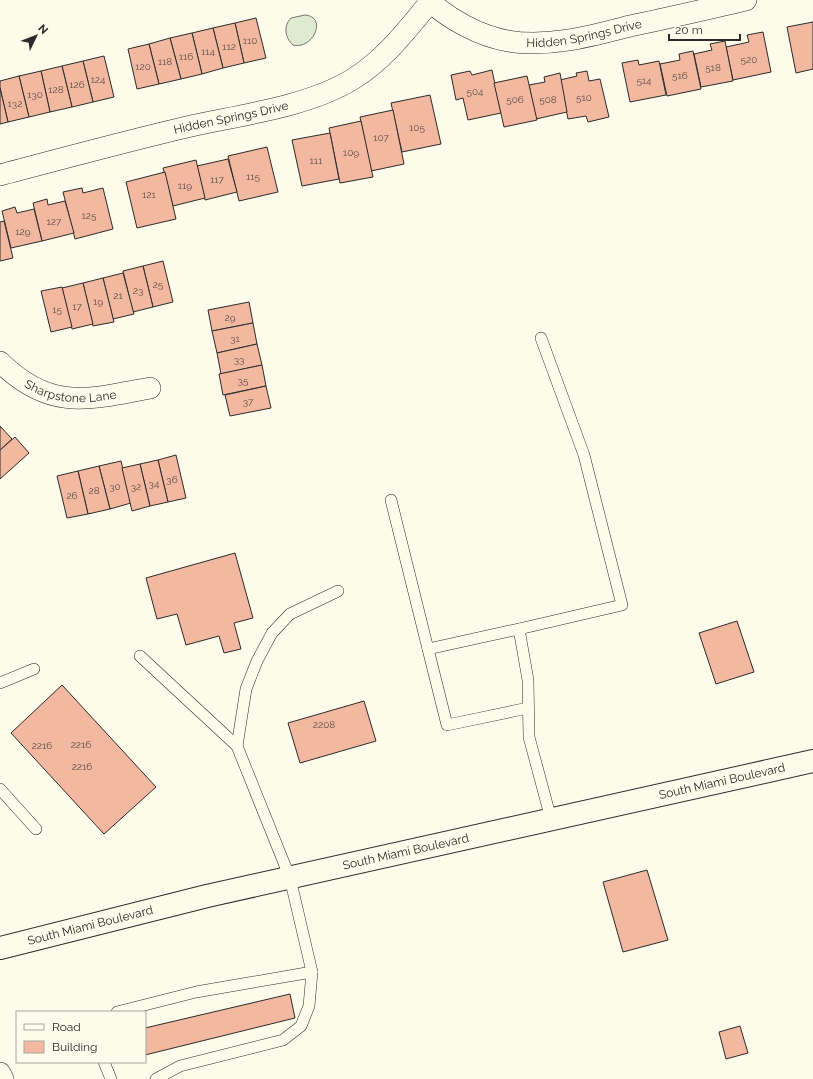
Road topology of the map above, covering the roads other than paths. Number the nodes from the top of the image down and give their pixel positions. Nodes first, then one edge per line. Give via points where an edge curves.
1 (746, 0) edge
2 (429, 1) edge
3 (0, 175) edge
4 (540, 338) dead end
5 (0, 362) edge
6 (150, 388) dead end
7 (391, 500) dead end
8 (338, 591) dead end
9 (519, 630) junction
10 (428, 649) junction
11 (140, 656) dead end
12 (34, 669) dead end
13 (0, 683) edge
14 (528, 708) junction
15 (237, 746) junction
16 (813, 761) edge
17 (0, 789) edge
18 (551, 819) junction
19 (36, 829) dead end
20 (290, 878) junction
21 (0, 948) edge
22 (312, 972) junction
23 (121, 1011) edge
24 (104, 1063) edge
25 (0, 1073) edge
26 (3, 1079) edge
27 (111, 1079) edge
28 (156, 1079) edge

1 - 2 street, Hidden Springs Drive via 576,39 542,43 508,41 487,35 452,19
2 - 3 street, Hidden Springs Drive via 399,39 373,65 336,89 288,104 138,138
4 - 9 lane via 584,455 622,605
5 - 6 street, Sharpstone Lane via 32,388 52,396 92,399
7 - 10 lane
8 - 15 lane via 290,614 272,633 246,689
9 - 10 lane
9 - 14 lane via 528,680
10 - 14 lane via 446,725
11 - 15 lane
12 - 13 lane
14 - 18 lane via 529,737
15 - 20 lane
16 - 18 main road, South Miami Boulevard
17 - 19 lane
18 - 20 main road, South Miami Boulevard
20 - 21 main road, South Miami Boulevard via 156,908
20 - 22 lane
22 - 23 lane via 196,992
22 - 28 lane via 310,1006 301,1026 283,1040 180,1066
24 - 27 lane
25 - 26 street

